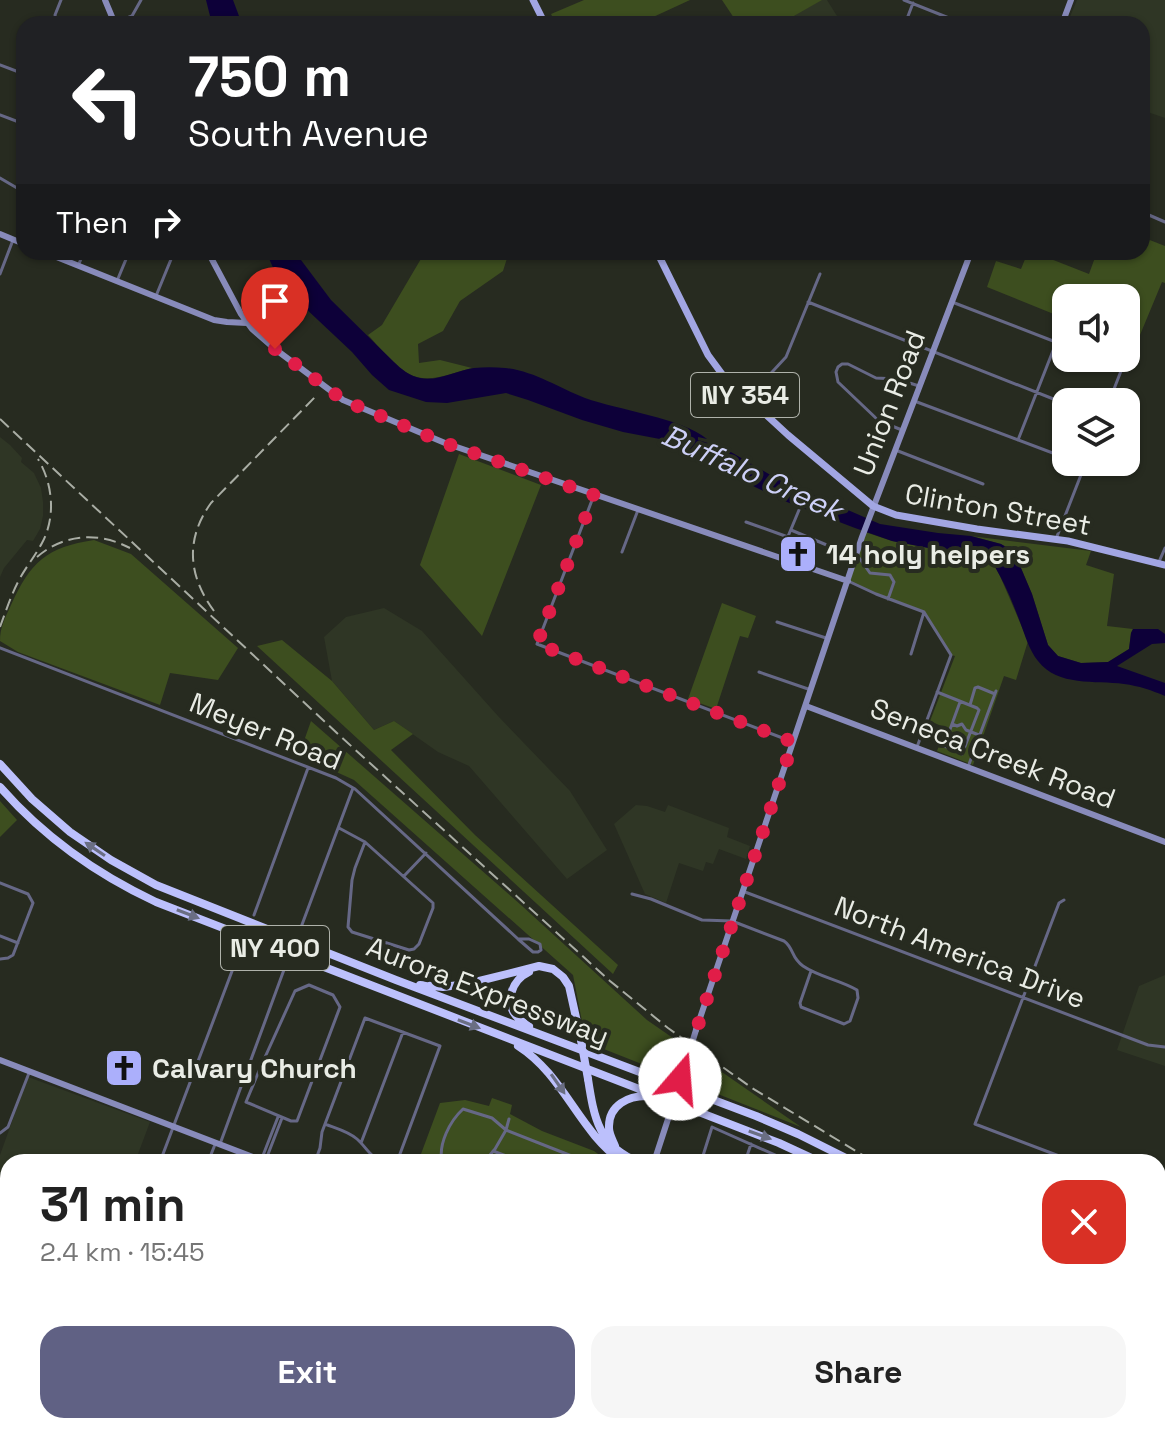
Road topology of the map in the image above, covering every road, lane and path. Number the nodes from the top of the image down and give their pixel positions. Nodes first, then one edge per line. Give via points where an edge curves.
1 (904, 0) edge
2 (913, 3) junction
3 (908, 16) edge
4 (945, 16) edge
5 (0, 234) edge
6 (13, 240) junction
7 (16, 241) edge
8 (63, 260) edge
9 (81, 260) edge
10 (126, 260) edge
11 (171, 260) edge
12 (212, 260) edge
13 (661, 260) edge
14 (968, 260) edge
15 (78, 266) junction
16 (0, 274) edge
17 (820, 274) dead end
18 (117, 281) junction
19 (156, 296) junction
20 (808, 302) junction
21 (952, 302) junction
22 (247, 323) junction
23 (1052, 340) edge
24 (933, 351) junction
25 (1052, 353) edge
26 (919, 386) junction
27 (1037, 392) junction
28 (748, 398) junction
29 (1052, 398) edge
30 (913, 400) junction
31 (902, 430) junction
32 (1018, 440) junction
33 (894, 450) junction
34 (1052, 453) edge
35 (1080, 476) edge
36 (983, 484) dead end
37 (594, 495) junction
38 (872, 509) junction
39 (638, 510) junction
40 (799, 510) dead end
41 (746, 522) dead end
42 (791, 530) junction
43 (788, 537) junction
44 (1056, 539) junction
45 (1165, 548) edge
46 (622, 552) dead end
47 (779, 558) junction
48 (856, 558) junction
49 (1162, 564) edge
50 (848, 581) junction
51 (888, 599) junction
52 (924, 612) junction
53 (777, 622) dead end
54 (828, 639) junction
55 (0, 648) edge
56 (911, 654) dead end
57 (759, 672) dead end
58 (811, 690) junction
59 (937, 692) junction
60 (960, 702) junction
61 (970, 705) junction
62 (806, 706) junction
63 (954, 725) junction
64 (964, 731) junction
65 (979, 735) junction
66 (793, 742) junction
67 (917, 748) junction
68 (0, 764) edge
69 (968, 767) junction
70 (309, 768) junction
71 (0, 787) edge
72 (353, 788) junction
73 (339, 828) junction
74 (365, 842) junction
75 (1165, 842) edge
76 (426, 853) junction
77 (404, 876) junction
78 (0, 883) edge
79 (743, 891) junction
80 (632, 894) dead end
81 (1064, 900) dead end
82 (254, 915) dead end
83 (732, 921) junction
84 (0, 936) edge
85 (518, 939) junction
86 (18, 943) junction
87 (240, 950) dead end
88 (0, 959) edge
89 (811, 971) junction
90 (396, 980) junction
91 (1023, 997) junction
92 (403, 1032) junction
93 (540, 1034) junction
94 (504, 1037) junction
95 (579, 1040) junction
96 (1165, 1047) edge
97 (0, 1060) edge
98 (29, 1072) junction
99 (585, 1078) junction
100 (660, 1097) junction
101 (280, 1117) junction
102 (509, 1119) dead end
103 (325, 1124) junction
104 (174, 1126) junction
105 (506, 1130) junction
106 (0, 1133) edge
107 (218, 1143) junction
108 (361, 1143) junction
109 (602, 1143) junction
110 (751, 1144) junction
111 (493, 1151) junction
112 (617, 1151) junction
113 (163, 1154) edge
114 (212, 1154) edge
115 (244, 1154) edge
116 (264, 1154) edge
117 (317, 1154) edge
118 (369, 1154) edge
119 (400, 1154) edge
120 (441, 1154) edge
121 (491, 1154) edge
122 (501, 1154) edge
123 (567, 1154) edge
124 (614, 1154) edge
125 (623, 1154) edge
126 (657, 1154) edge
127 (704, 1154) edge
128 (748, 1154) edge
129 (773, 1154) edge
130 (803, 1154) edge
131 (838, 1154) edge
132 (1054, 1154) edge

1 - 2 street
2 - 3 street
2 - 4 street
5 - 6 street
6 - 7 street
6 - 16 street
8 - 15 street
9 - 15 street
10 - 18 street
11 - 19 street
12 - 22 street
13 - 28 main road, Clinton Street / NY 354 via 708,355
14 - 21 street, Union Road
15 - 18 street
17 - 20 street
18 - 19 street
19 - 22 street via 214,320
20 - 24 street
20 - 28 street via 786,357
21 - 23 street
21 - 24 street, Union Road
22 - 37 street via 343,400 445,443
24 - 26 street, Union Road
24 - 27 street
25 - 27 street
26 - 30 street, Union Road
26 - 31 street via 876,378 848,364 836,372 838,382 879,421
27 - 29 street
27 - 32 street
28 - 38 main road, Clinton Street / NY 354
30 - 31 street, Union Road
30 - 32 street
31 - 33 street, Union Road
32 - 34 street
33 - 36 street
33 - 38 street, Union Road
35 - 44 street
37 - 39 street
37 - 66 street via 537,644
38 - 44 main road, Clinton Street / NY 354
38 - 48 street, Union Road
39 - 46 street
39 - 47 street
40 - 42 street
41 - 43 street
42 - 43 street
42 - 48 street
43 - 47 street
44 - 49 main road, Clinton Street / NY 354
45 - 49 street
47 - 50 street
48 - 50 street, Union Road
48 - 51 street via 870,573 890,575 894,582
50 - 51 street
50 - 54 street, Union Road
51 - 52 street
52 - 56 street
52 - 59 street via 951,655
53 - 54 street
54 - 58 street, Union Road
55 - 70 street, Meyer Road
57 - 58 street
58 - 62 street, Union Road
59 - 60 street
59 - 67 street
60 - 61 street
60 - 63 street
61 - 64 street via 979,710
61 - 65 street via 975,688 996,692
62 - 66 street, Union Road
62 - 67 street, Seneca Creek Road
63 - 64 street via 962,724
63 - 64 street via 944,746 960,754
64 - 65 street
65 - 69 street
66 - 79 street, Union Road
67 - 69 street, Seneca Creek Road
90 -> 68 highway, Aurora Expressway / NY 400 via 133,873 59,823
69 - 75 street, Seneca Creek Road
70 - 72 street, Meyer Road
70 - 82 street
71 -> 94 highway, Aurora Expressway / NY 400 via 53,838 137,893
72 - 73 street
72 - 76 street, Meyer Road
73 - 74 street
73 - 107 street, bridge
74 - 77 street
74 - 77 street via 352,880 352,932 409,950 419,944 433,903
76 - 77 street
76 - 85 street, Meyer Road
78 - 86 street via 28,894 33,903
79 - 83 street, Union Road
79 - 91 street, North America Drive
80 - 83 street via 702,920
81 - 91 street
83 - 89 street via 784,941 795,960
83 - 126 street, Union Road, bridge
84 - 86 street
85 - 85 street, Meyer Road via 535,941 541,950 533,952
86 - 88 street via 13,955
87 - 104 street
89 - 89 street via 857,990 850,1021 844,1024 801,1007
90 - 93 highway, Aurora Expressway / NY 400
90 - 95 highway via 443,987 539,966 553,969 569,986
91 - 96 street, North America Drive
91 - 132 street via 975,1124
92 - 103 street via 365,1018
92 - 108 street
92 - 119 street via 440,1046
93 - 95 highway via 518,1019 510,997 524,974 545,970 558,976 570,995
93 - 131 highway, Aurora Expressway / NY 400
94 - 100 highway, Aurora Expressway / NY 400
94 -> 109 highway via 545,1066
95 - 99 highway, bridge
97 - 98 street
98 - 104 street
98 - 106 street via 8,1127
99 - 109 highway
99 - 112 highway via 601,1133
100 - 112 highway via 634,1096 615,1109 608,1126
100 -> 130 highway, Aurora Expressway / NY 400
101 - 101 street via 297,1121 340,1007 333,995 309,985 295,991 246,1102
101 - 116 street
102 - 105 street
103 - 108 street
103 - 117 street
104 - 107 street
104 - 113 street
105 - 111 street
105 - 120 street via 492,1118 463,1109 449,1126
105 - 123 street
107 - 114 street
107 - 115 street
108 - 118 street
109 - 124 highway
110 - 127 street via 712,1127
110 - 128 street
110 - 129 street
111 - 121 street
111 - 122 street
112 - 125 highway

